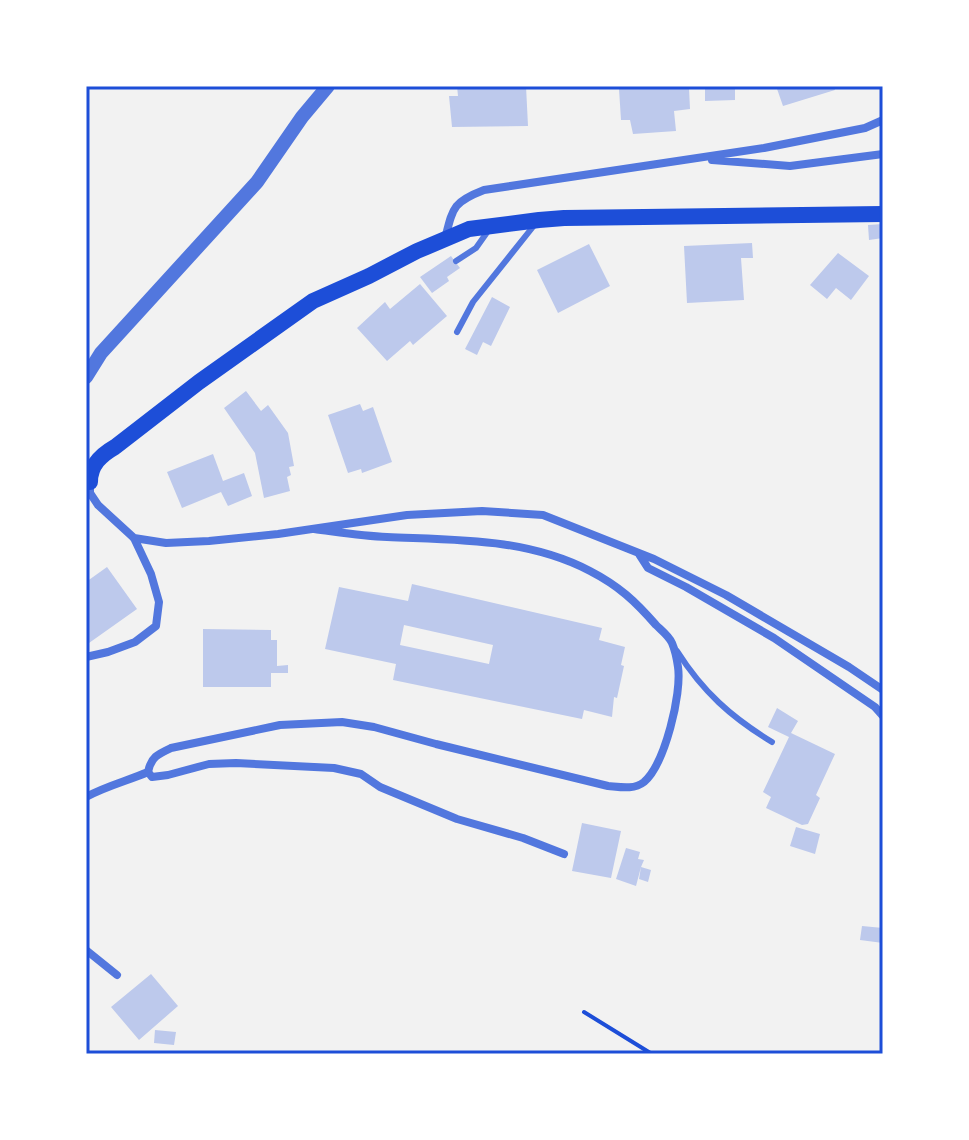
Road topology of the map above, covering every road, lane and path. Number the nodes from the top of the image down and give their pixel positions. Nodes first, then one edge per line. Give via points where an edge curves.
1 (328, 86) edge
2 (883, 120) edge
3 (883, 154) edge
4 (696, 159) junction
5 (883, 214) edge
6 (538, 220) junction
7 (491, 228) junction
8 (444, 240) junction
9 (456, 261) dead end
10 (457, 332) dead end
11 (86, 377) edge
12 (88, 481) edge
13 (314, 529) junction
14 (134, 538) junction
15 (639, 553) junction
16 (671, 641) junction
17 (86, 657) edge
18 (883, 690) edge
19 (883, 716) edge
20 (772, 742) dead end
21 (148, 772) junction
22 (86, 797) edge
23 (564, 854) dead end
24 (86, 950) edge
25 (117, 975) dead end
26 (584, 1012) dead end
27 (652, 1054) edge

1 - 11 street via 257,182 101,353
2 - 4 street via 865,128
3 - 4 street via 790,166
4 - 8 street via 484,190 464,198 452,212
5 - 6 main road
6 - 7 main road
6 - 10 lane via 473,302
7 - 8 main road via 469,229
7 - 9 lane via 476,248
8 - 12 main road via 313,301 101,456
12 - 14 street via 98,505
13 - 14 street via 166,543
13 - 15 street via 422,514 543,515
13 - 16 street via 471,539 559,556 625,592
14 - 17 street via 159,602 156,626 135,642
15 - 18 street via 726,595
15 - 19 street via 648,568 774,638
16 - 20 lane via 706,691
16 - 21 street via 679,668 672,722 653,770 636,786 608,786 342,722 280,725 171,748 155,755
21 - 22 street
21 - 23 street via 152,777 236,763 334,768 361,774 457,819
24 - 25 street
26 - 27 path

